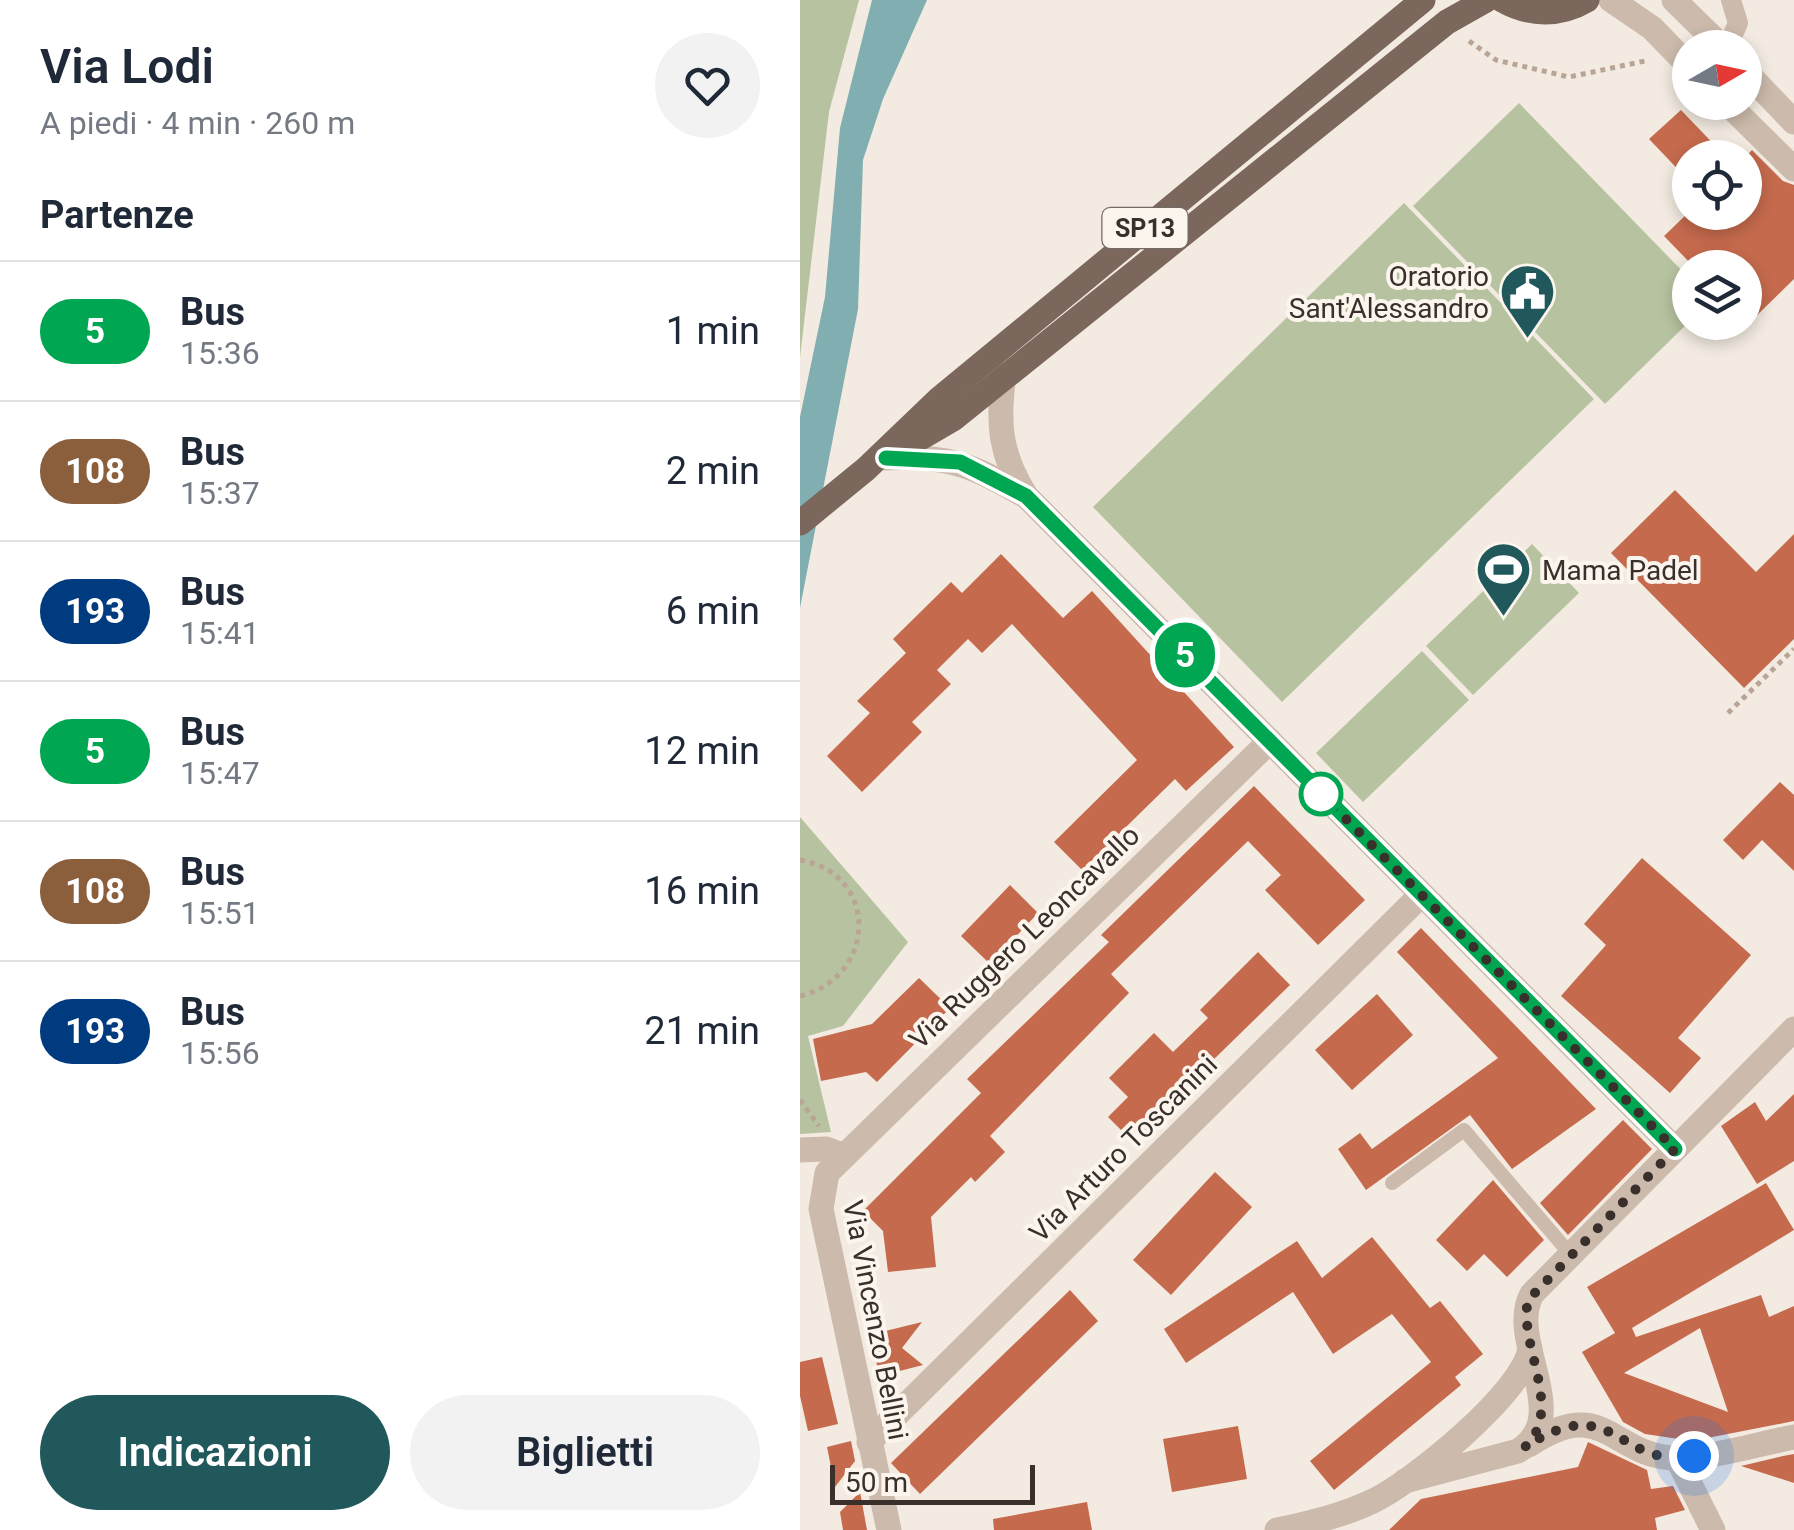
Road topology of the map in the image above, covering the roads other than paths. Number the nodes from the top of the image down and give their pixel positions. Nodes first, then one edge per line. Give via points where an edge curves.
1 (1422, 0) edge
2 (1486, 0) edge
3 (1502, 0) edge
4 (1588, 0) edge
5 (1611, 0) edge
6 (1674, 0) edge
7 (1730, 0) edge
8 (1706, 30) edge
9 (1731, 30) edge
10 (1665, 41) junction
11 (1672, 41) edge
12 (1672, 48) edge
13 (1762, 88) edge
14 (1744, 120) edge
15 (1794, 122) edge
16 (1794, 169) edge
17 (1004, 375) junction
18 (875, 463) junction
19 (1026, 496) junction
20 (800, 523) edge
21 (1270, 741) junction
22 (1420, 896) junction
23 (1794, 1030) edge
24 (1675, 1149) junction
25 (800, 1150) edge
26 (842, 1155) junction
27 (1392, 1183) dead end
28 (812, 1184) edge
29 (1571, 1255) junction
30 (1530, 1348) junction
31 (1490, 1407) junction
32 (1794, 1437) edge
33 (869, 1442) junction
34 (1519, 1450) junction
35 (1677, 1458) junction
36 (1405, 1481) junction
37 (1340, 1522) edge
38 (889, 1530) edge
39 (1276, 1530) edge
40 (1713, 1530) edge

1 - 18 main road, SP13 via 953,388
2 - 17 main road, SP13 via 1446,22
3 - 4 main road via 1540,12
5 - 10 street
6 - 8 street
7 - 9 street via 1738,23
10 - 11 street
10 - 12 street
13 - 15 street
14 - 16 street
17 - 18 main road, SP13 via 953,418
17 - 19 street via 1001,444
18 - 19 street via 960,462
18 - 20 main road, SP13
19 - 21 street
21 - 22 street
21 - 26 street, Via Ruggero Leoncavallo
22 - 24 street
22 - 33 street, Via Arturo Toscanini
23 - 24 street
24 - 29 street
25 - 26 street
26 - 28 street, Via Ruggero Leoncavallo
27 - 29 lane via 1464,1130
28 - 33 street, Via Vincenzo Bellini
29 - 30 street via 1528,1300
30 - 31 street via 1517,1379
30 - 34 street via 1540,1415 1536,1433
31 - 34 street via 1481,1422 1484,1439 1496,1451
31 - 34 street via 1507,1400 1528,1410 1534,1431
31 - 36 street
32 - 35 street
33 - 38 street, Via Vincenzo Bellini
34 - 35 street via 1554,1428 1584,1423
34 - 36 street
35 - 40 street
36 - 37 street
37 - 39 street

